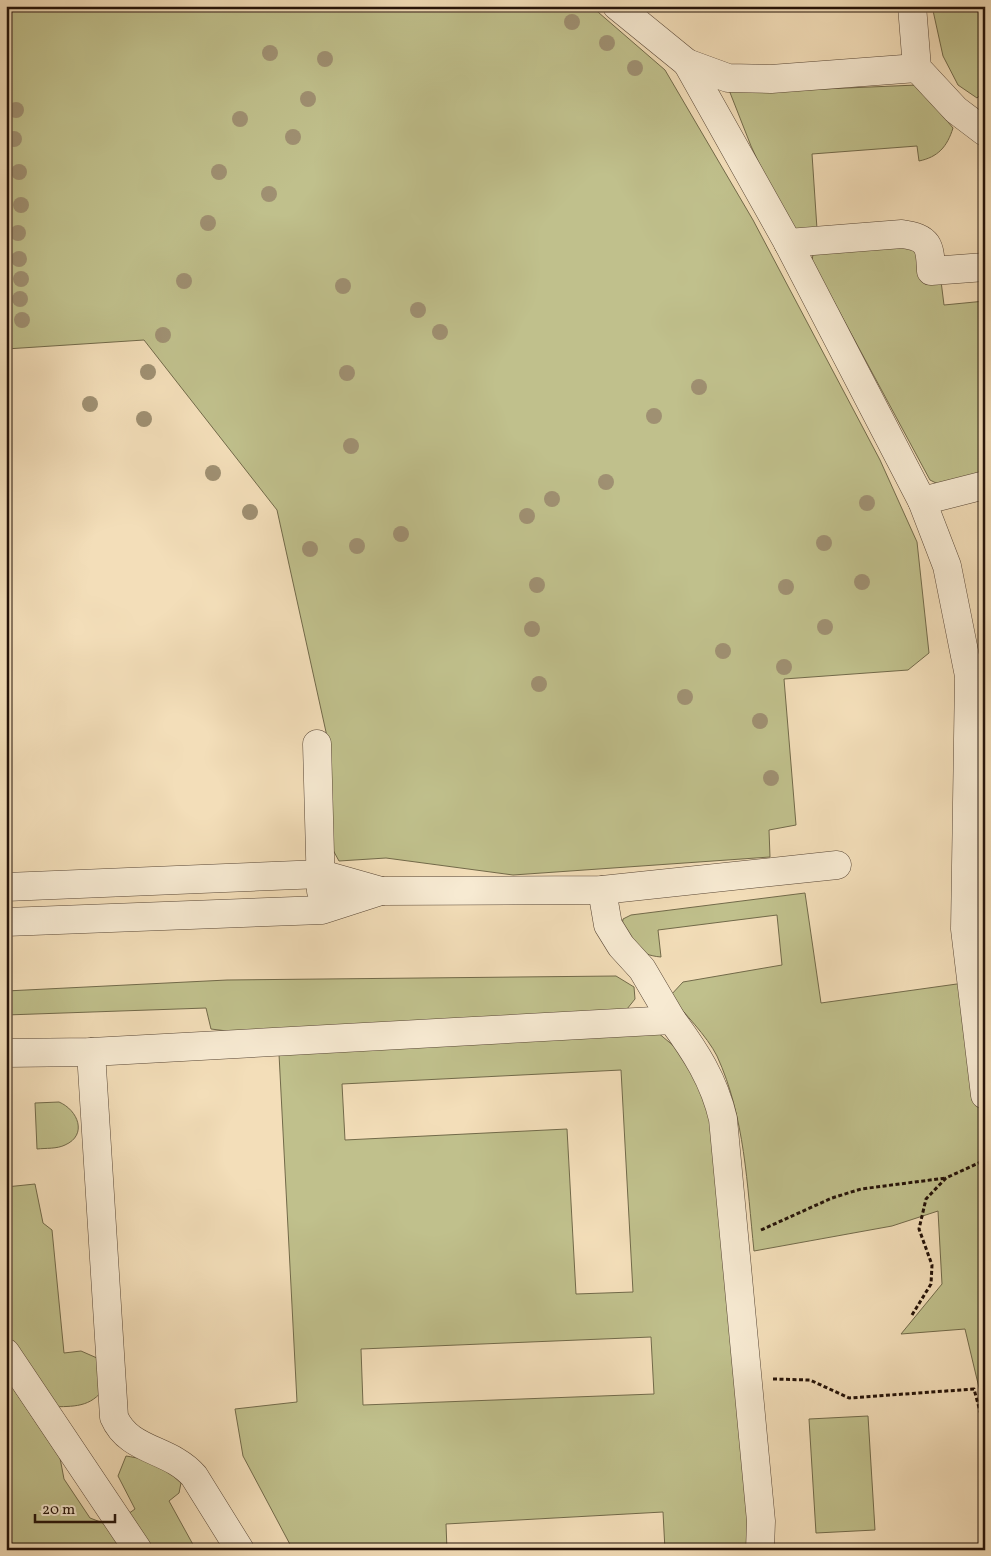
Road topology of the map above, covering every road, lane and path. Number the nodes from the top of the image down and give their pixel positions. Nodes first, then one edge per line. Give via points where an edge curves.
1 (617, 6) edge
2 (912, 6) edge
3 (687, 63) junction
4 (917, 68) junction
5 (981, 120) edge
6 (788, 243) junction
7 (985, 267) edge
8 (985, 485) edge
9 (922, 501) junction
10 (318, 744) dead end
11 (837, 865) dead end
12 (321, 874) junction
13 (6, 887) edge
14 (602, 890) junction
15 (381, 891) junction
16 (322, 910) junction
17 (6, 922) edge
18 (672, 1020) junction
19 (91, 1052) junction
20 (6, 1053) edge
21 (985, 1095) edge
22 (985, 1160) edge
23 (946, 1178) junction
24 (735, 1242) junction
25 (912, 1315) dead end
26 (6, 1352) edge
27 (748, 1381) junction
28 (985, 1430) edge
29 (138, 1550) edge
30 (240, 1550) edge
31 (760, 1550) edge

1 - 3 lane
2 - 4 lane
3 - 4 lane via 728,78 771,79
3 - 6 lane
4 - 5 lane via 956,110
6 - 7 lane via 902,234 919,236 930,249 932,271
6 - 9 lane
8 - 9 lane
9 - 21 lane via 947,566 969,676 965,929
10 - 12 lane
11 - 14 lane
12 - 13 lane
12 - 15 lane
12 - 16 lane
14 - 15 lane
14 - 18 lane via 608,925 642,969
15 - 16 lane
16 - 17 lane
18 - 19 lane
18 - 24 lane via 698,1056 717,1094 723,1119
19 - 20 lane
19 - 30 lane via 114,1417 134,1441 185,1465
22 - 23 path
23 - 24 path via 861,1189 832,1198
23 - 25 path via 926,1199 922,1214 919,1228 932,1265 931,1284
24 - 27 lane
26 - 29 lane
27 - 28 path via 810,1380 849,1398 974,1390
27 - 31 lane via 761,1521

